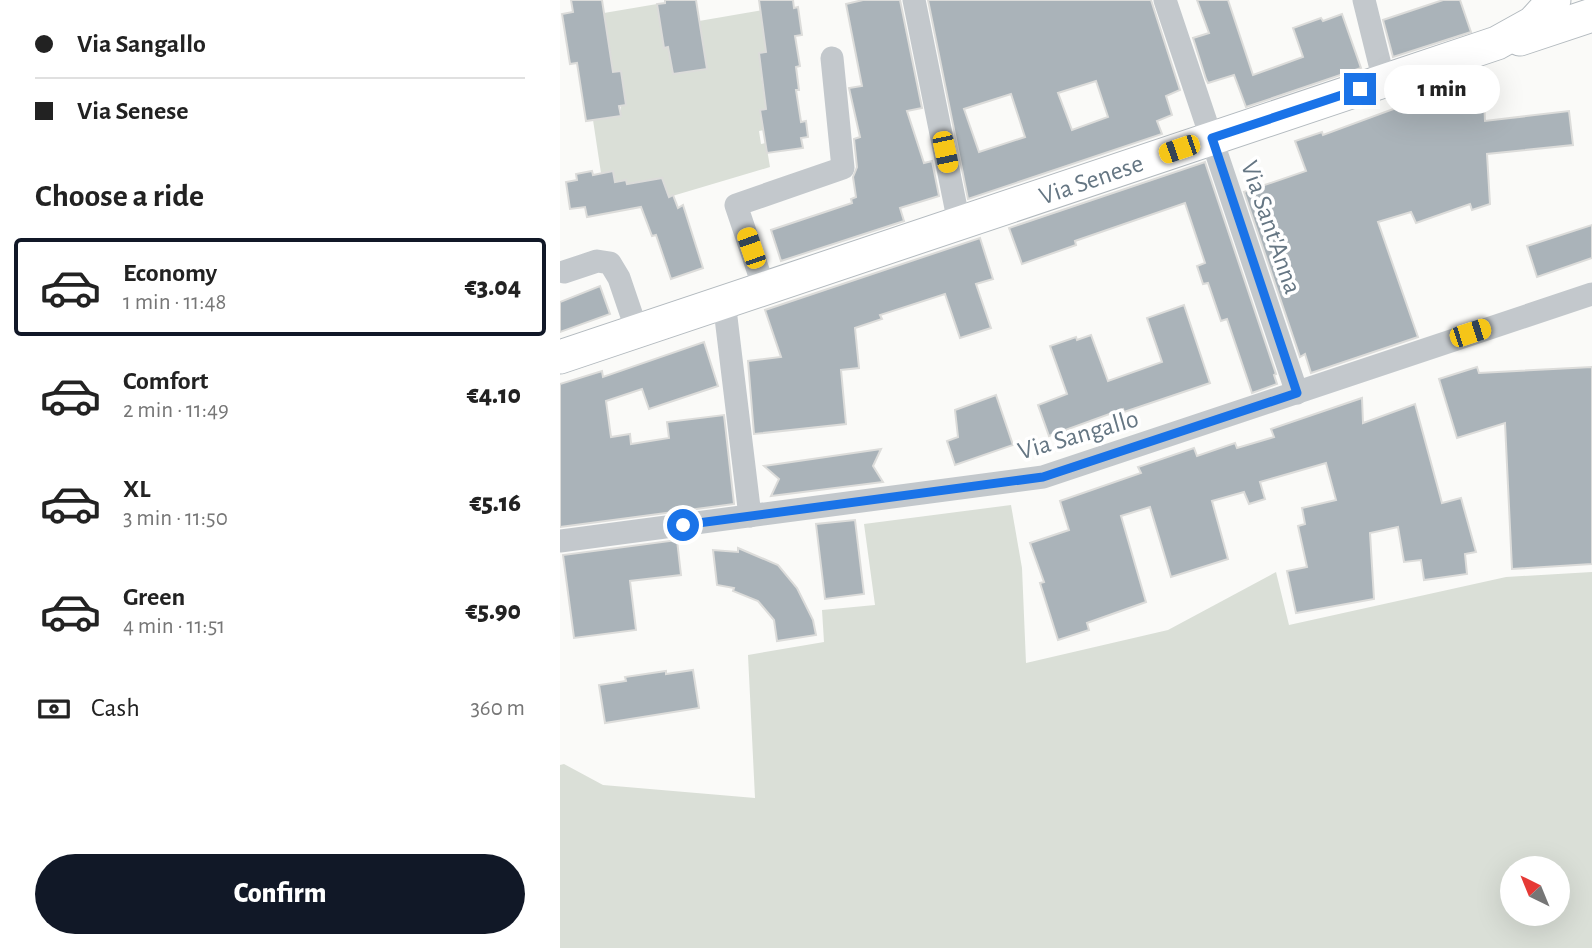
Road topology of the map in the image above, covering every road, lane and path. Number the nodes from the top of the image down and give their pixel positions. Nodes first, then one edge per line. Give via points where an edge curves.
1 (914, 0) edge
2 (1165, 0) edge
3 (1364, 0) edge
4 (1554, 0) edge
5 (1568, 0) edge
6 (1592, 14) edge
7 (1497, 43) junction
8 (832, 58) dead end
9 (1384, 81) junction
10 (1212, 138) junction
11 (959, 223) junction
12 (564, 272) dead end
13 (764, 288) junction
14 (1592, 293) edge
15 (724, 301) junction
16 (637, 331) junction
17 (560, 357) edge
18 (1297, 393) junction
19 (750, 516) junction
20 (560, 541) edge

1 - 11 street
2 - 10 street, Via Sant'Anna
3 - 9 street
4 - 7 main road, Via Senese via 1533,23
5 - 6 main road via 1578,11
6 - 7 main road, Via Senese
7 - 9 main road, Via Senese
8 - 13 street via 843,168 736,205
9 - 10 main road, Via Senese
10 - 11 main road, Via Senese
10 - 18 street, Via Sant'Anna
11 - 13 main road, Via Senese
12 - 16 street via 597,261 610,263
13 - 15 main road, Via Senese
14 - 18 street, Via Sangallo
15 - 16 main road, Via Senese
15 - 19 street
16 - 17 main road, Via Senese
18 - 19 street, Via Sangallo via 1043,477
19 - 20 street, Via Sangallo

